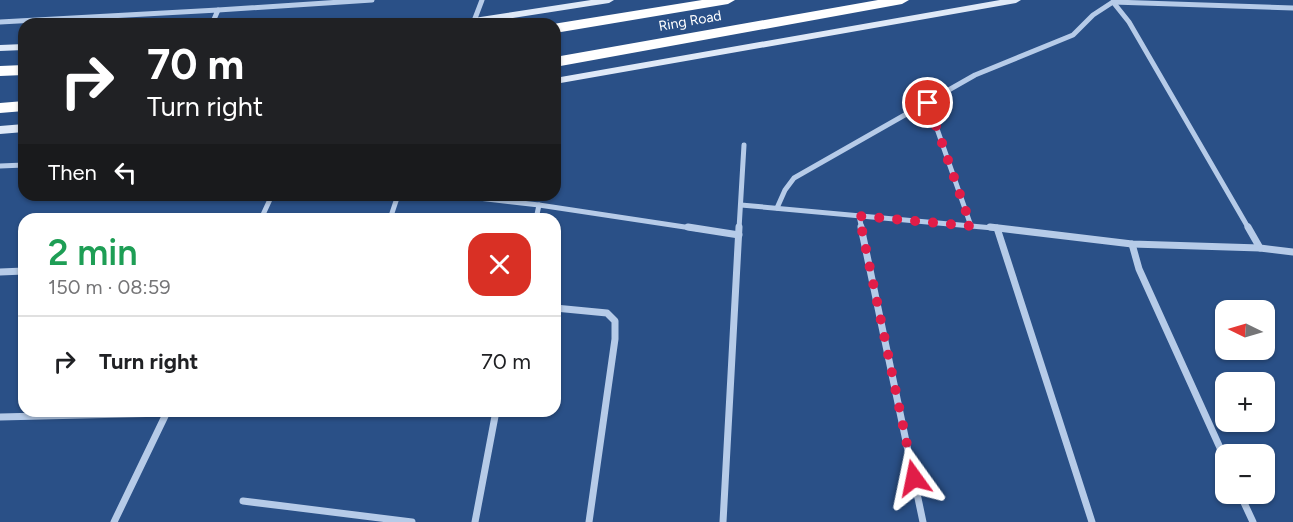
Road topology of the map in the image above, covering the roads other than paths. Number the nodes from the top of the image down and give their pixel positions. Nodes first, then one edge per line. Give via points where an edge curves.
1 (372, 0) edge
2 (482, 0) edge
3 (609, 0) edge
4 (728, 0) edge
5 (902, 0) edge
6 (1016, 0) edge
7 (1112, 1) edge
8 (1293, 8) edge
9 (218, 10) junction
10 (73, 18) edge
11 (215, 18) edge
12 (475, 18) edge
13 (493, 18) edge
14 (18, 21) edge
15 (0, 22) edge
16 (561, 27) edge
17 (18, 46) edge
18 (0, 48) edge
19 (561, 61) edge
20 (18, 70) edge
21 (0, 71) edge
22 (561, 80) edge
23 (928, 103) junction
24 (18, 106) edge
25 (0, 108) edge
26 (18, 128) edge
27 (0, 130) edge
28 (744, 145) dead end
29 (18, 165) edge
30 (0, 166) edge
31 (505, 201) edge
32 (539, 205) junction
33 (741, 205) junction
34 (777, 208) junction
35 (537, 213) edge
36 (859, 216) junction
37 (971, 226) junction
38 (997, 228) junction
39 (739, 235) junction
40 (1132, 244) junction
41 (1260, 248) junction
42 (1293, 252) edge
43 (0, 272) edge
44 (18, 272) edge
45 (561, 309) edge
46 (18, 416) edge
47 (0, 417) edge
48 (165, 417) edge
49 (495, 417) edge
50 (1218, 444) edge
51 (243, 501) dead end
52 (1245, 504) edge
53 (114, 522) edge
54 (412, 522) edge
55 (475, 522) edge
56 (590, 522) edge
57 (723, 522) edge
58 (923, 522) edge
59 (1092, 522) edge
60 (1253, 522) edge

1 - 9 street
2 - 12 street
3 - 13 street
4 - 16 highway, Ring Road
5 - 19 highway, Ring Road
6 - 22 street
7 - 8 street
7 - 23 street via 1073,35 975,75
7 - 41 street via 1130,22
9 - 10 street
9 - 11 street
14 - 15 street
17 - 18 street
20 - 21 highway
23 - 34 street via 794,178
23 - 37 street
24 - 25 highway
26 - 27 street
28 - 33 street
29 - 30 street
31 - 32 street
32 - 35 street
32 - 39 street
33 - 34 street
33 - 39 street
34 - 36 street
36 - 37 street
36 - 58 street
37 - 38 street
38 - 40 street
38 - 59 street
39 - 57 street
40 - 41 street
40 - 50 street via 1139,269
41 - 42 street
43 - 44 street
45 - 56 street via 607,313 615,321
46 - 47 street
48 - 53 street
49 - 55 street
51 - 54 street
52 - 60 street

